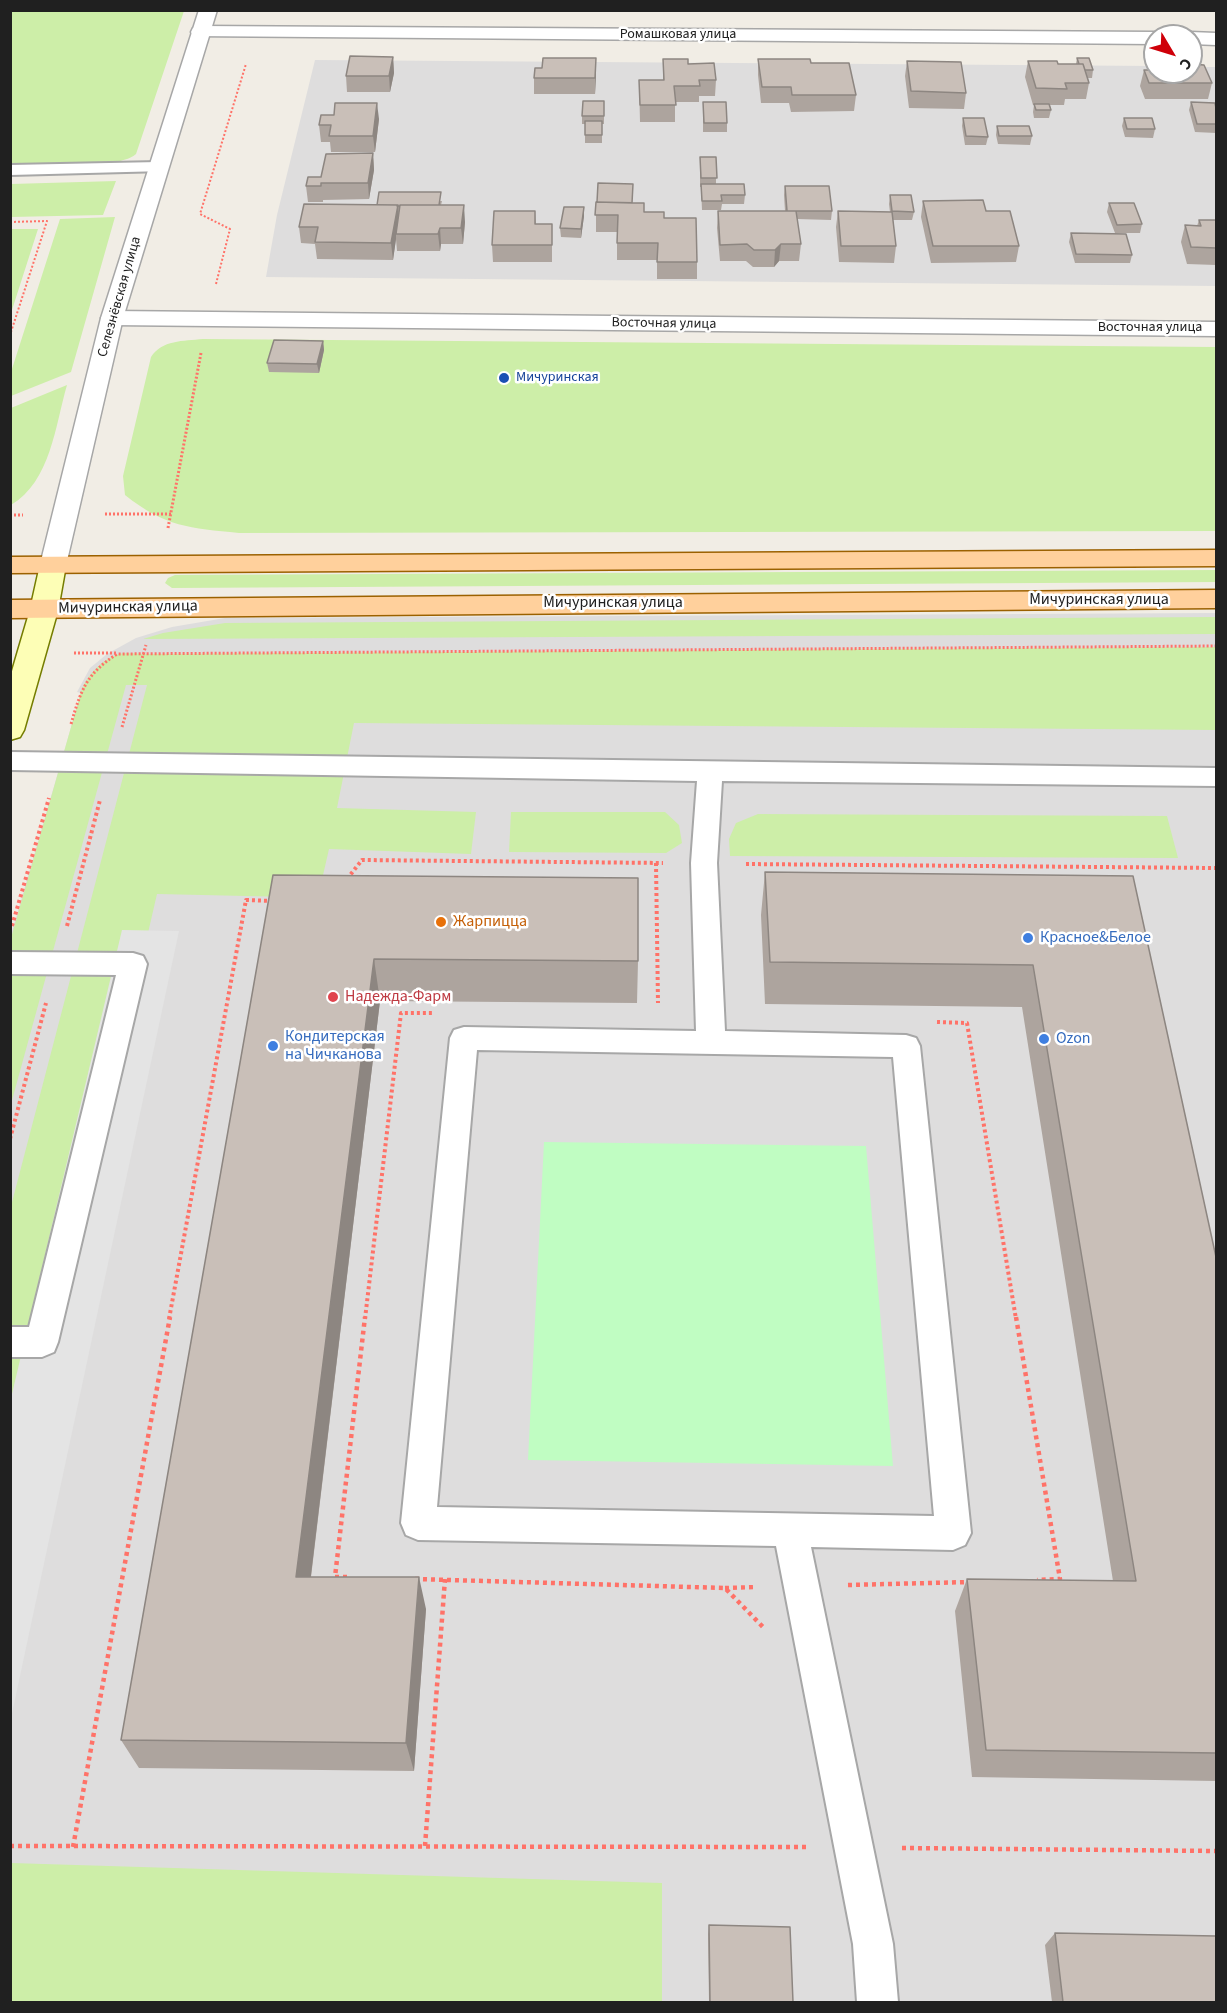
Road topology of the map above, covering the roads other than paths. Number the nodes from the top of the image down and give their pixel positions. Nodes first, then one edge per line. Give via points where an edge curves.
1 (208, 10) edge
2 (200, 32) junction
3 (1143, 38) edge
4 (159, 167) junction
5 (10, 170) edge
6 (112, 318) junction
7 (1216, 329) edge
8 (1216, 558) edge
9 (10, 565) edge
10 (49, 587) junction
11 (1216, 599) edge
12 (10, 609) edge
13 (10, 730) edge
14 (10, 761) edge
15 (710, 772) junction
16 (1216, 777) edge
17 (10, 963) edge
18 (711, 1042) junction
19 (10, 1342) edge
20 (790, 1530) junction
21 (878, 2002) edge

1 - 2 street, Селезнёвская улица
2 - 3 street, Ромашковая улица
2 - 4 street, Селезнёвская улица
4 - 5 lane
4 - 6 street, Селезнёвская улица
6 - 7 street, Восточная улица
6 - 10 street, Селезнёвская улица
8 - 10 main road, Мичуринская улица via 161,565
9 - 10 main road, Мичуринская улица
10 - 11 main road, Мичуринская улица via 153,607
10 - 12 main road, Мичуринская улица
10 - 13 main road
14 - 15 lane
15 - 16 lane
15 - 18 lane via 704,863
17 - 19 lane via 133,964 42,1342
18 - 20 lane via 906,1046 953,1533
18 - 20 lane via 464,1038 418,1522
20 - 21 lane via 873,1944

